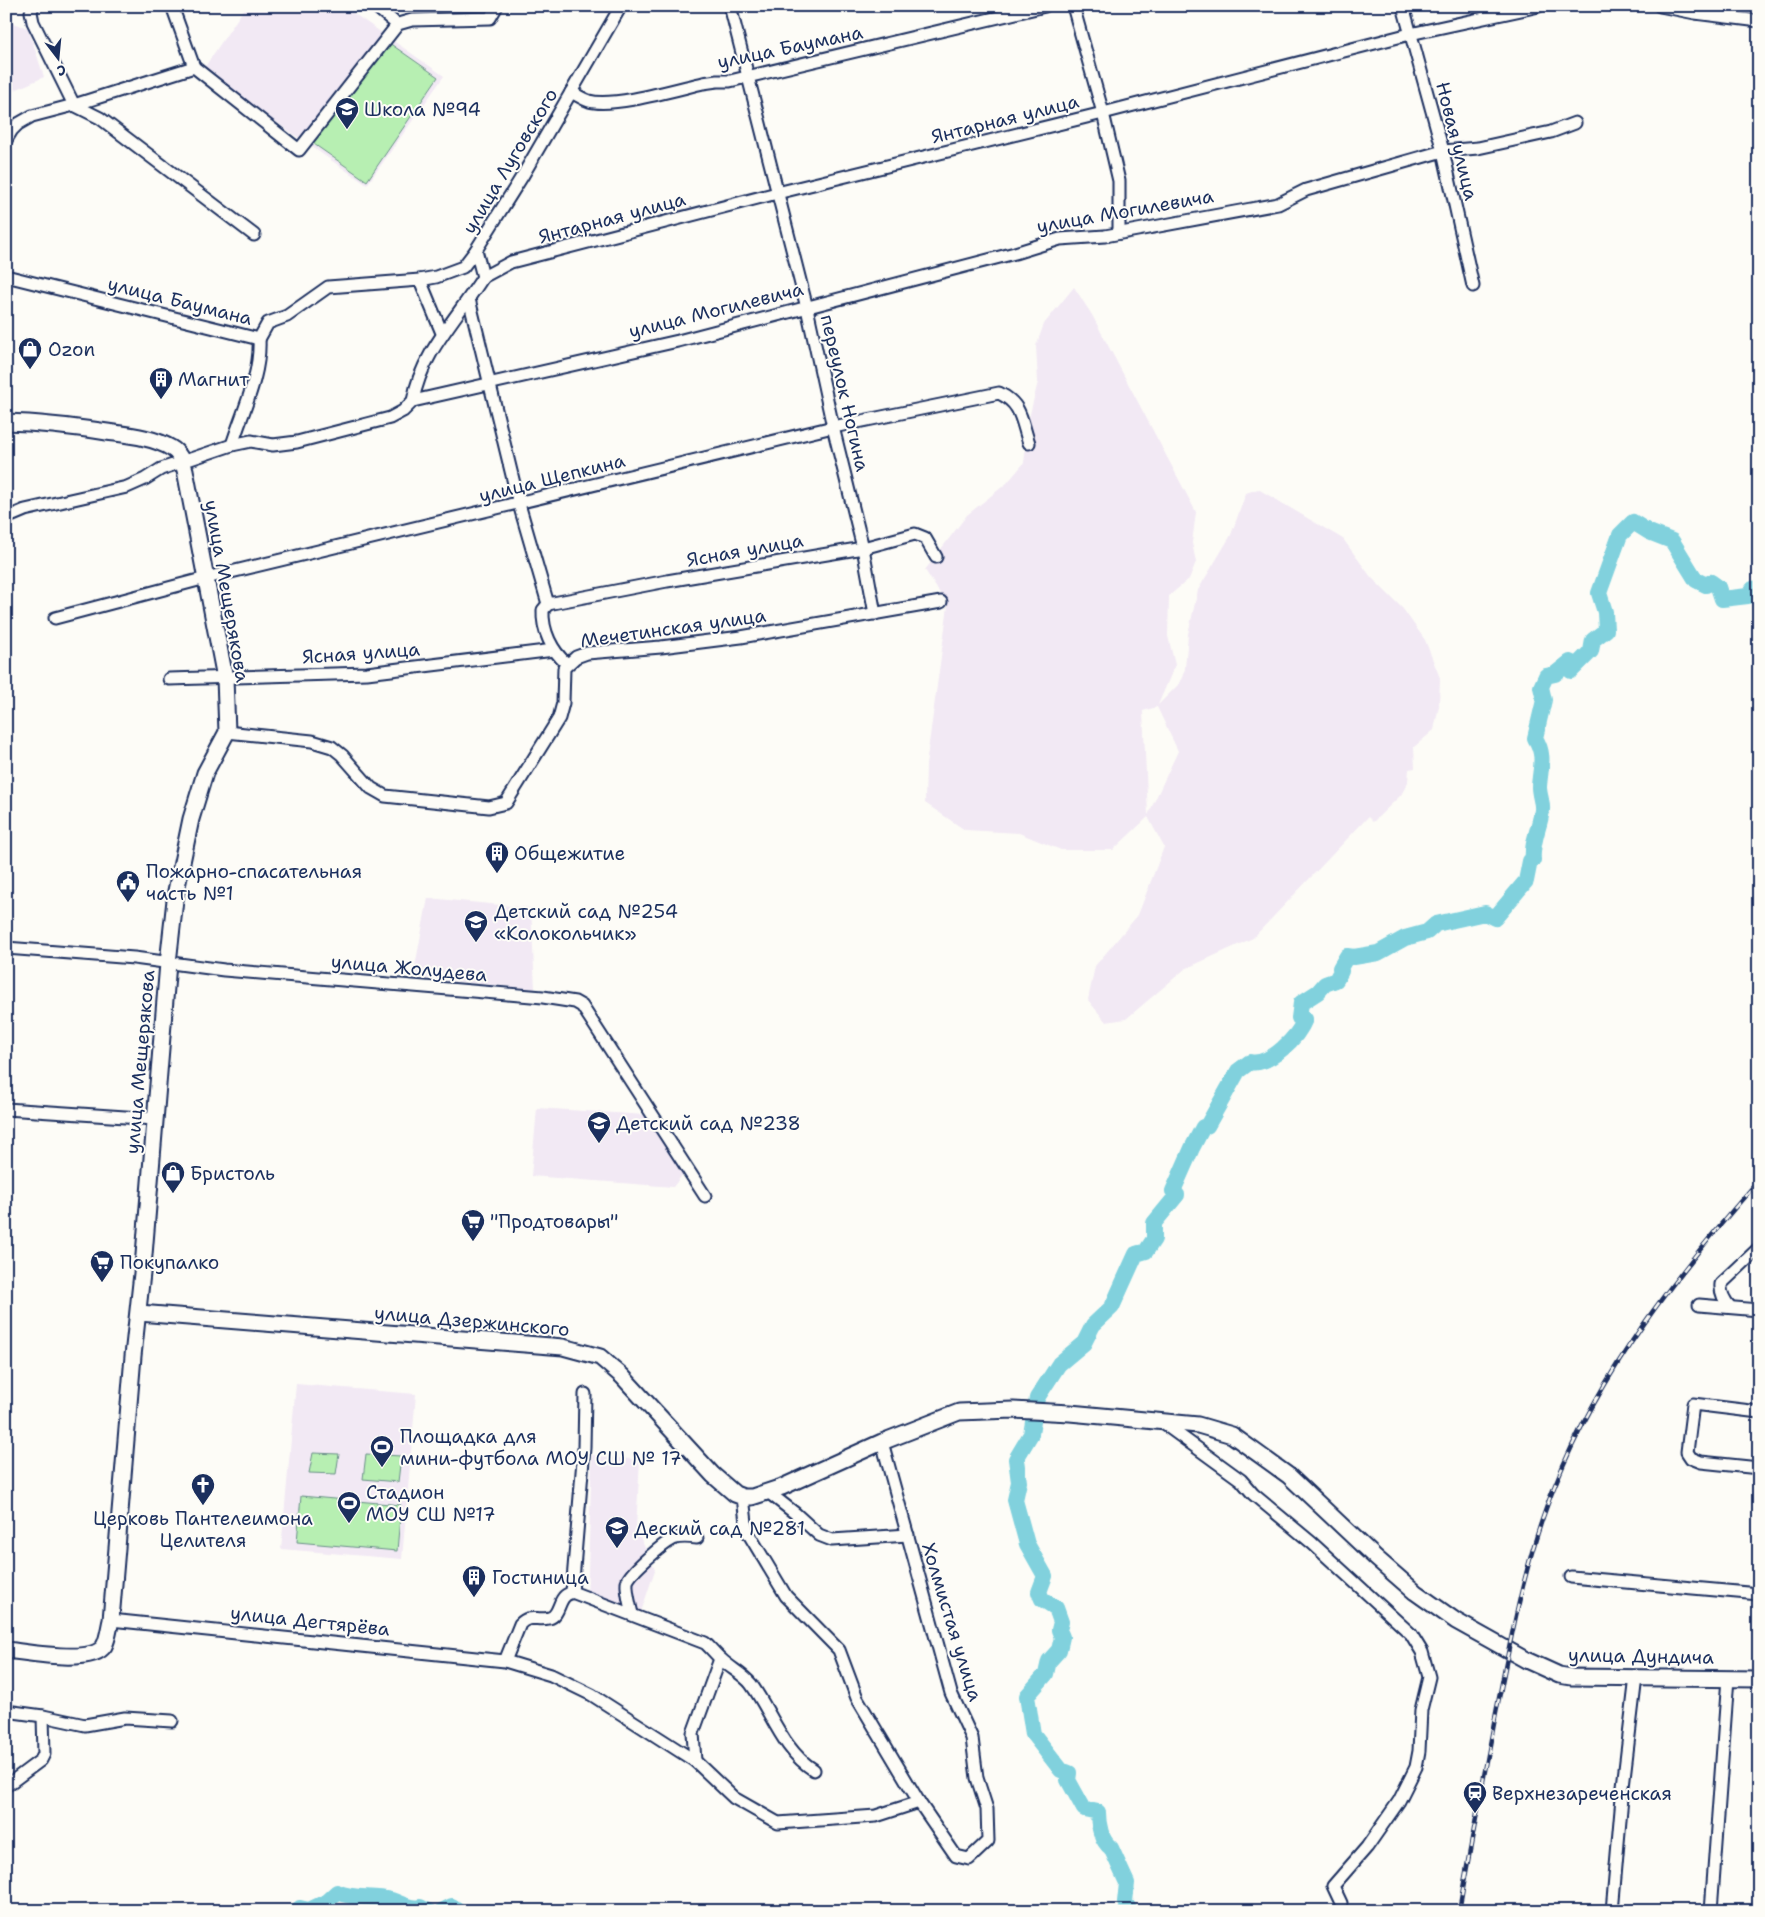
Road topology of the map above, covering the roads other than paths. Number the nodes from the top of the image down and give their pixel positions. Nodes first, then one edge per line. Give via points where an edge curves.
1 (33, 6) edge
2 (172, 6) edge
3 (376, 6) edge
4 (497, 6) edge
5 (621, 6) edge
6 (730, 6) edge
7 (1045, 6) edge
8 (1073, 6) edge
9 (1403, 6) edge
10 (1539, 6) edge
11 (1660, 6) edge
12 (393, 21) dead end
13 (1759, 21) edge
14 (1410, 34) junction
15 (194, 67) junction
16 (748, 78) junction
17 (571, 92) junction
18 (74, 105) junction
19 (1103, 113) junction
20 (1575, 123) dead end
21 (6, 140) edge
22 (1443, 151) junction
23 (777, 193) junction
24 (1119, 233) junction
25 (254, 235) dead end
26 (476, 250) junction
27 (6, 276) edge
28 (482, 277) junction
29 (420, 280) junction
30 (1473, 286) dead end
31 (469, 299) junction
32 (807, 308) junction
33 (442, 333) junction
34 (259, 339) junction
35 (490, 385) junction
36 (413, 401) junction
37 (6, 422) edge
38 (833, 427) junction
39 (1029, 443) dead end
40 (232, 444) junction
41 (182, 462) junction
42 (519, 504) junction
43 (6, 518) edge
44 (863, 548) junction
45 (936, 557) dead end
46 (206, 578) junction
47 (941, 602) dead end
48 (548, 604) junction
49 (875, 614) junction
50 (55, 618) dead end
51 (554, 650) junction
52 (567, 664) junction
53 (225, 678) junction
54 (169, 679) dead end
55 (227, 732) junction
56 (6, 948) edge
57 (168, 963) junction
58 (6, 1109) edge
59 (155, 1118) junction
60 (705, 1196) dead end
61 (1759, 1248) edge
62 (1699, 1304) dead end
63 (1730, 1307) junction
64 (1759, 1310) edge
65 (139, 1313) junction
66 (585, 1394) dead end
67 (1759, 1412) edge
68 (1160, 1421) junction
69 (882, 1442) junction
70 (1759, 1468) edge
71 (768, 1492) junction
72 (744, 1498) junction
73 (908, 1535) junction
74 (696, 1538) dead end
75 (1571, 1577) dead end
76 (572, 1592) junction
77 (1759, 1594) edge
78 (632, 1614) junction
79 (111, 1620) junction
80 (6, 1650) edge
81 (720, 1659) junction
82 (505, 1661) junction
83 (1636, 1677) junction
84 (1728, 1678) junction
85 (1759, 1679) edge
86 (6, 1711) edge
87 (43, 1716) junction
88 (172, 1720) dead end
89 (695, 1761) junction
90 (814, 1770) dead end
91 (6, 1786) edge
92 (919, 1802) junction
93 (1341, 1903) dead end
94 (1612, 1911) edge
95 (1711, 1911) edge

1 - 18 street via 33,22
2 - 15 street
3 - 12 street
4 - 15 street via 490,18 412,20 398,24 299,150
5 - 17 street, улица Луговского
6 - 16 street, переулок Ногина
7 - 16 street, улица Баумана
8 - 19 street
9 - 14 street, Новая улица
10 - 14 street, Янтарная улица
11 - 13 street via 1695,14
14 - 19 street, Янтарная улица
14 - 22 street, Новая улица
15 - 18 street
16 - 17 street, улица Баумана via 703,83 603,103 589,101
16 - 23 street, переулок Ногина
17 - 26 street, улица Луговского
18 - 21 street via 32,116 18,124
18 - 25 street via 100,118
19 - 23 street, Янтарная улица
19 - 24 street via 1119,181
20 - 22 street, улица Могилевича via 1551,132 1478,148
22 - 24 street, улица Могилевича via 1306,190 1278,204
22 - 30 street, Новая улица
23 - 28 street, Янтарная улица via 511,262
23 - 32 street, переулок Ногина
24 - 32 street, улица Могилевича via 1060,240
26 - 28 street, улица Луговского
26 - 29 street, улица Баумана via 463,267
27 - 34 street, улица Баумана
28 - 31 street
29 - 33 street
29 - 34 street, улица Баумана via 328,287 287,316 268,323
31 - 33 street
31 - 35 street
32 - 35 street, улица Могилевича
32 - 38 street, переулок Ногина
33 - 36 street via 421,374
34 - 40 street via 256,372
35 - 36 street, улица Могилевича
35 - 42 street
36 - 40 street, улица Могилевича via 390,418 297,442
37 - 41 street via 65,426 153,440 179,454
38 - 39 street, улица Щепкина via 998,393 1010,398 1017,406
38 - 42 street, улица Щепкина
38 - 44 street, переулок Ногина
40 - 41 street, улица Могилевича
41 - 43 street, улица Могилевича via 127,486 25,510
41 - 46 street, улица Мещерякова
42 - 46 street, улица Щепкина
42 - 48 street
44 - 45 street, Ясная улица via 915,534 925,538
44 - 48 street, Ясная улица
44 - 49 street, переулок Ногина
46 - 50 street, улица Щепкина
46 - 53 street, улица Мещерякова
47 - 49 street, Мечетинская улица
48 - 51 street via 543,610 543,622
49 - 52 street, Мечетинская улица via 741,638 587,653
51 - 52 street
51 - 53 street, Ясная улица via 367,673
52 - 55 street, Мечетинская улица via 563,674 563,703 551,733 506,803 489,807 385,796 370,788 332,747 312,741
53 - 54 street, Ясная улица
53 - 55 street, улица Мещерякова
55 - 57 street, улица Мещерякова via 205,773 191,819 176,891
56 - 57 street, улица Жолудева
57 - 59 street, улица Мещерякова
57 - 60 street, улица Жолудева via 579,1003
58 - 59 street
59 - 65 street, улица Мещерякова
61 - 63 street via 1721,1284 1720,1289
62 - 63 street
63 - 64 street
65 - 72 street, улица Дзержинского via 563,1347 600,1357 622,1376 713,1476
65 - 79 street, улица Мещерякова
66 - 76 street via 584,1448
67 - 70 street via 1693,1404 1687,1452 1690,1458 1701,1462
68 - 69 street, улица Дундича via 1013,1410 958,1412
68 - 83 street, улица Дундича via 1198,1425 1232,1435 1289,1476 1415,1592 1456,1621 1526,1660 1571,1677
68 - 93 street via 1242,1480 1253,1494 1411,1634 1422,1652 1429,1677 1421,1710 1416,1767 1399,1801 1367,1847 1333,1886
69 - 71 street
69 - 73 street, Холмистая улица
71 - 72 street
71 - 73 street via 819,1535 832,1540
72 - 92 street via 747,1532 786,1596 840,1650 857,1698
73 - 92 street, Холмистая улица via 951,1693 972,1738 977,1778 987,1810 988,1841 969,1859 956,1856
74 - 78 street via 672,1539 635,1569 627,1584
75 - 77 street
76 - 78 street
76 - 82 street via 565,1596 555,1615 549,1618 530,1617 520,1624
78 - 81 street via 705,1643
79 - 80 street, улица Мещерякова via 103,1647 92,1655 78,1657
79 - 82 street, улица Дегтярёва
81 - 89 street via 693,1733
81 - 90 street via 750,1683 791,1751
82 - 89 street, улица Дегтярёва via 551,1675 592,1695
83 - 84 street, улица Дундича
83 - 94 street
84 - 85 street, улица Дундича
84 - 95 street
86 - 87 street
87 - 88 street via 85,1725 124,1718
87 - 91 street via 44,1754 41,1760
89 - 92 street, улица Дегтярёва via 734,1798 778,1823 876,1816

